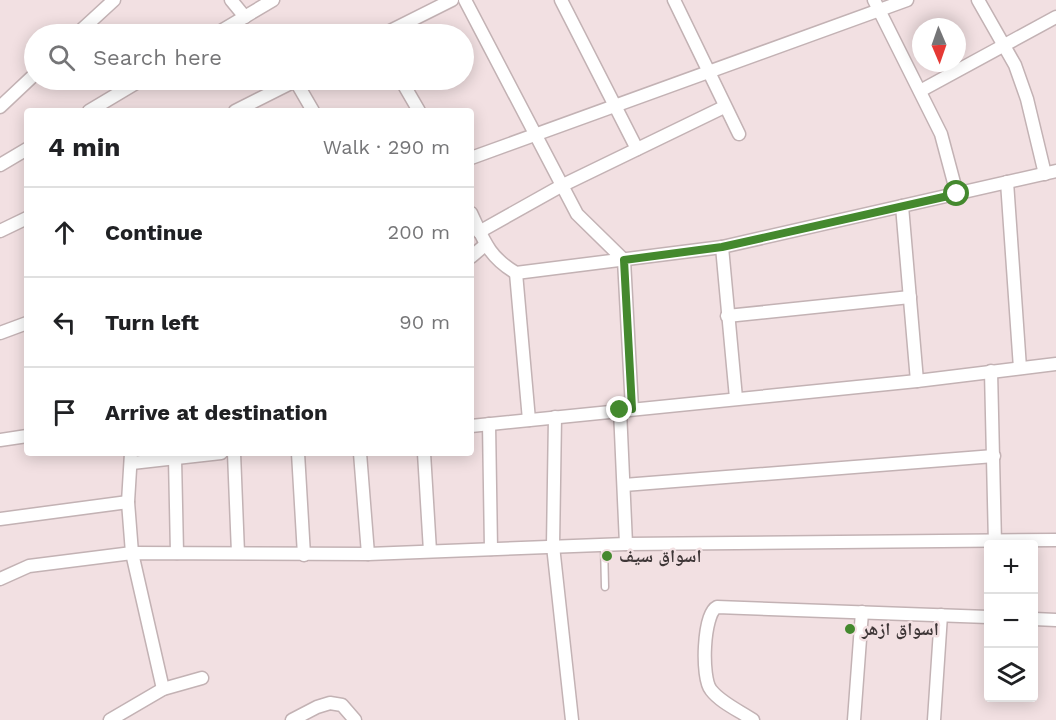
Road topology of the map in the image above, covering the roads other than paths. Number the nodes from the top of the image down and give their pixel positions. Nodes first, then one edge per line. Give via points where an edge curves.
1 (114, 0) edge
2 (231, 0) edge
3 (273, 0) edge
4 (452, 0) edge
5 (465, 0) edge
6 (561, 0) edge
7 (674, 0) edge
8 (907, 0) edge
9 (978, 0) edge
10 (877, 5) edge
11 (245, 17) junction
12 (1056, 17) edge
13 (88, 24) edge
14 (233, 24) edge
15 (404, 24) edge
16 (1003, 45) junction
17 (708, 71) junction
18 (24, 84) edge
19 (124, 90) edge
20 (276, 90) edge
21 (301, 90) edge
22 (407, 90) edge
23 (920, 91) junction
24 (615, 106) junction
25 (0, 107) edge
26 (724, 107) junction
27 (94, 108) edge
28 (241, 108) edge
29 (310, 108) edge
30 (417, 108) edge
31 (536, 133) junction
32 (739, 134) dead end
33 (637, 149) junction
34 (24, 150) edge
35 (474, 157) edge
36 (2, 160) edge
37 (1050, 173) edge
38 (1007, 182) junction
39 (561, 186) junction
40 (957, 194) junction
41 (902, 206) junction
42 (24, 219) edge
43 (474, 220) edge
44 (0, 231) edge
45 (479, 232) junction
46 (485, 245) junction
47 (722, 247) junction
48 (474, 254) edge
49 (624, 260) junction
50 (516, 273) junction
51 (910, 297) junction
52 (727, 315) junction
53 (24, 323) edge
54 (0, 333) edge
55 (1056, 364) edge
56 (1020, 368) junction
57 (991, 371) junction
58 (1056, 371) edge
59 (917, 381) junction
60 (736, 398) junction
61 (626, 410) junction
62 (555, 417) junction
63 (529, 420) junction
64 (489, 424) junction
65 (474, 426) edge
66 (24, 436) edge
67 (0, 440) edge
68 (193, 456) edge
69 (234, 456) edge
70 (298, 456) edge
71 (360, 456) edge
72 (424, 456) edge
73 (994, 456) junction
74 (132, 458) edge
75 (175, 458) junction
76 (624, 485) junction
77 (128, 502) junction
78 (0, 519) edge
79 (996, 540) edge
80 (1056, 540) edge
81 (1038, 541) edge
82 (984, 542) edge
83 (604, 544) junction
84 (626, 544) junction
85 (553, 546) junction
86 (491, 549) junction
87 (430, 551) junction
88 (132, 553) junction
89 (177, 553) junction
90 (238, 553) junction
91 (368, 554) junction
92 (304, 555) junction
93 (0, 579) edge
94 (604, 587) dead end
95 (862, 612) junction
96 (941, 615) junction
97 (984, 617) edge
98 (1038, 619) edge
99 (1056, 620) edge
100 (202, 678) dead end
101 (163, 689) junction
102 (110, 720) edge
103 (292, 720) edge
104 (355, 720) edge
105 (572, 720) edge
106 (753, 720) edge
107 (854, 720) edge
108 (934, 720) edge

1 - 13 street
2 - 11 street
3 - 11 street
4 - 15 street
5 - 31 street
6 - 24 street
7 - 17 street
8 - 10 street
9 - 16 street
10 - 17 street
10 - 23 street
11 - 14 street
12 - 16 street
16 - 23 street
16 - 37 street via 1015,64
17 - 24 street
17 - 26 street
18 - 25 street
19 - 27 street
20 - 28 street
21 - 29 street
22 - 30 street
23 - 40 street via 941,134
24 - 31 street
24 - 33 street
26 - 32 street
26 - 33 street
31 - 35 street
31 - 39 street
33 - 39 street
34 - 36 street
37 - 38 street
38 - 40 street
38 - 56 street
39 - 45 street
39 - 49 street via 577,214
40 - 41 street
41 - 47 street
41 - 51 street
42 - 44 street
43 - 45 street
45 - 46 street
46 - 48 street
46 - 50 street via 499,264
47 - 49 street
47 - 52 street
49 - 50 street
49 - 61 street
50 - 63 street
51 - 52 street
51 - 59 street
52 - 60 street
53 - 54 street
55 - 56 street
55 - 58 street
56 - 57 street
57 - 59 street
57 - 73 street
59 - 60 street
60 - 61 street
61 - 62 street
61 - 76 street
62 - 63 street
62 - 85 street
63 - 64 street
64 - 65 street
64 - 86 street
66 - 67 street
68 - 75 street
69 - 90 street
70 - 92 street
71 - 91 street
72 - 87 street
73 - 76 street
73 - 79 street
74 - 75 street
74 - 77 street
75 - 89 street
76 - 84 street
77 - 78 street
77 - 88 street
80 - 81 street
82 - 84 street
83 - 84 street
83 - 85 street
83 - 94 lane
85 - 86 street
85 - 105 street
86 - 87 street
87 - 91 street
88 - 89 street
88 - 93 street via 29,566
88 - 101 street
89 - 90 street
90 - 92 street
91 - 92 street
95 - 96 street
95 - 106 street via 722,607 712,610 706,639 707,684 717,696
95 - 107 street
96 - 97 street
96 - 108 street
98 - 99 street
100 - 101 street
101 - 102 street
103 - 104 street via 330,703 342,705

